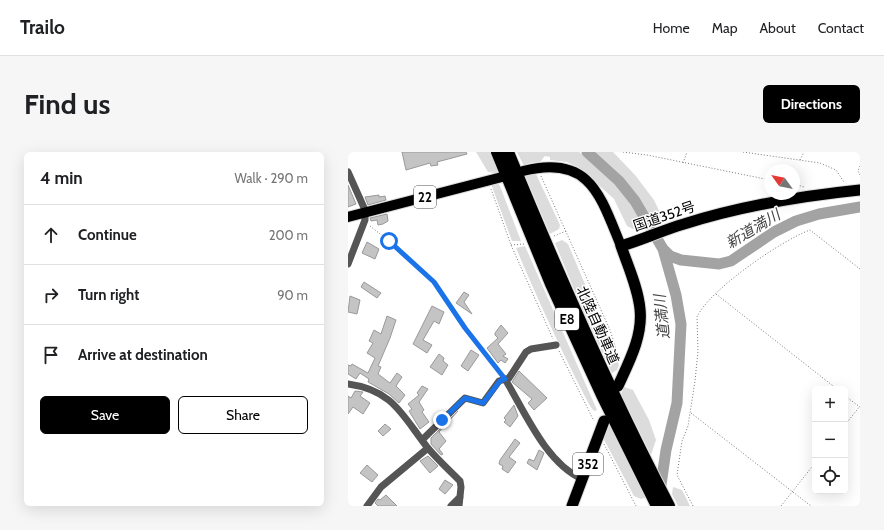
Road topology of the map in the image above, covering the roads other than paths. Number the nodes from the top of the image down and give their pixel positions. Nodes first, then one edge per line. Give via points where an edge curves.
1 (497, 152) edge
2 (508, 152) edge
3 (523, 171) dead end
4 (348, 172) edge
5 (502, 177) dead end
6 (860, 190) edge
7 (348, 217) edge
8 (364, 218) junction
9 (621, 246) junction
10 (348, 264) edge
11 (556, 345) road end
12 (505, 379) junction
13 (348, 385) edge
14 (618, 386) dead end
15 (600, 431) road end
16 (422, 440) junction
17 (428, 448) junction
18 (582, 479) junction
19 (460, 497) junction
20 (367, 506) edge
21 (450, 506) edge
22 (459, 506) edge
23 (572, 506) edge
24 (657, 506) edge
25 (669, 506) edge

1 - 24 highway, 北陸自動車道 / E8 via 551,284
2 - 25 highway, 北陸自動車道 / E8 via 581,325
3 - 9 main road via 558,167 568,169 591,185 602,200
4 - 8 street via 364,210
5 - 8 main road, 22
6 - 9 highway, 国道352号 via 806,196 728,211
7 - 8 main road, 22
8 - 10 street
9 - 14 highway, 国道352号 via 640,309 636,343
11 - 12 street via 526,352 509,378
12 - 16 street via 500,381 483,403 465,398
12 - 18 street via 548,449 567,471
13 - 16 street via 364,386 395,405
15 - 18 highway, 352
16 - 17 street
17 - 19 street via 460,481
17 - 20 street via 381,487
18 - 23 highway, 352
19 - 21 street
19 - 22 street

